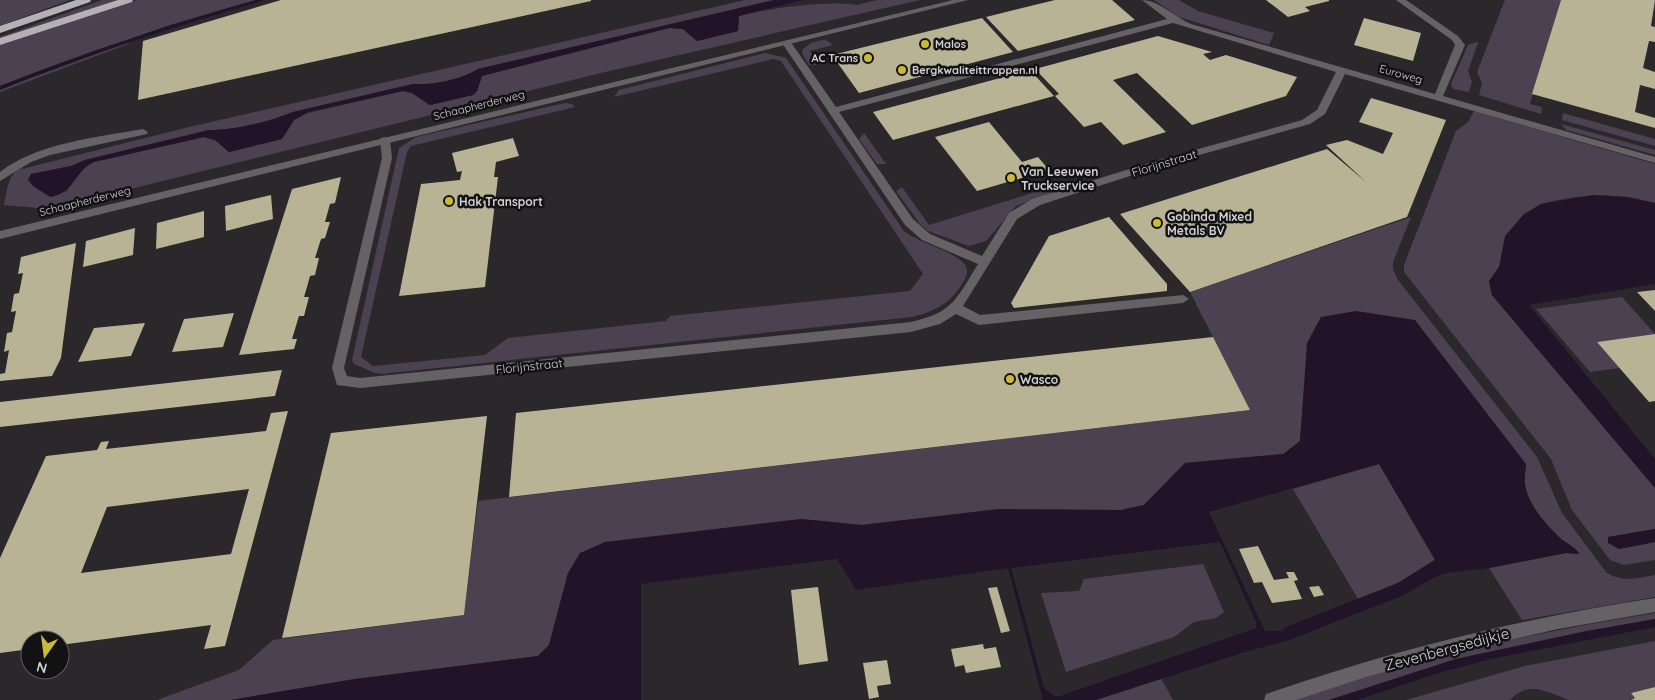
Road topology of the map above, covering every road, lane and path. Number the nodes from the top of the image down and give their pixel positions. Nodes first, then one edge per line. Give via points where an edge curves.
1 (86, 0) edge
2 (128, 0) edge
3 (964, 0) edge
4 (1146, 0) edge
5 (1400, 0) edge
6 (1174, 20) junction
7 (0, 30) edge
8 (0, 42) edge
9 (786, 43) junction
10 (1342, 70) junction
11 (1438, 97) junction
12 (833, 111) junction
13 (143, 132) dead end
14 (385, 140) junction
15 (1655, 160) edge
16 (0, 176) edge
17 (0, 235) edge
18 (985, 262) junction
19 (1183, 299) dead end
20 (956, 308) junction
21 (1655, 605) edge
22 (1272, 700) edge

1 - 7 highway
2 - 8 highway
3 - 9 street, Schaapherderweg
4 - 6 street, Euroweg
5 - 11 street via 1455,38 1460,45
6 - 10 street, Euroweg
6 - 12 street
9 - 12 street
9 - 14 street, Schaapherderweg
10 - 11 street, Euroweg
10 - 18 street, Florijnstraat via 1322,112 1306,122 1036,202 1014,216
11 - 15 street, Euroweg
12 - 18 street via 917,231
13 - 16 street via 31,156
14 - 17 street, Schaapherderweg
14 - 20 street, Florijnstraat via 387,158 338,368 342,380 360,383 910,327 936,322
18 - 20 street, Florijnstraat
19 - 20 street via 979,320
21 - 22 street, Zevenbergsedijkje via 1465,641

